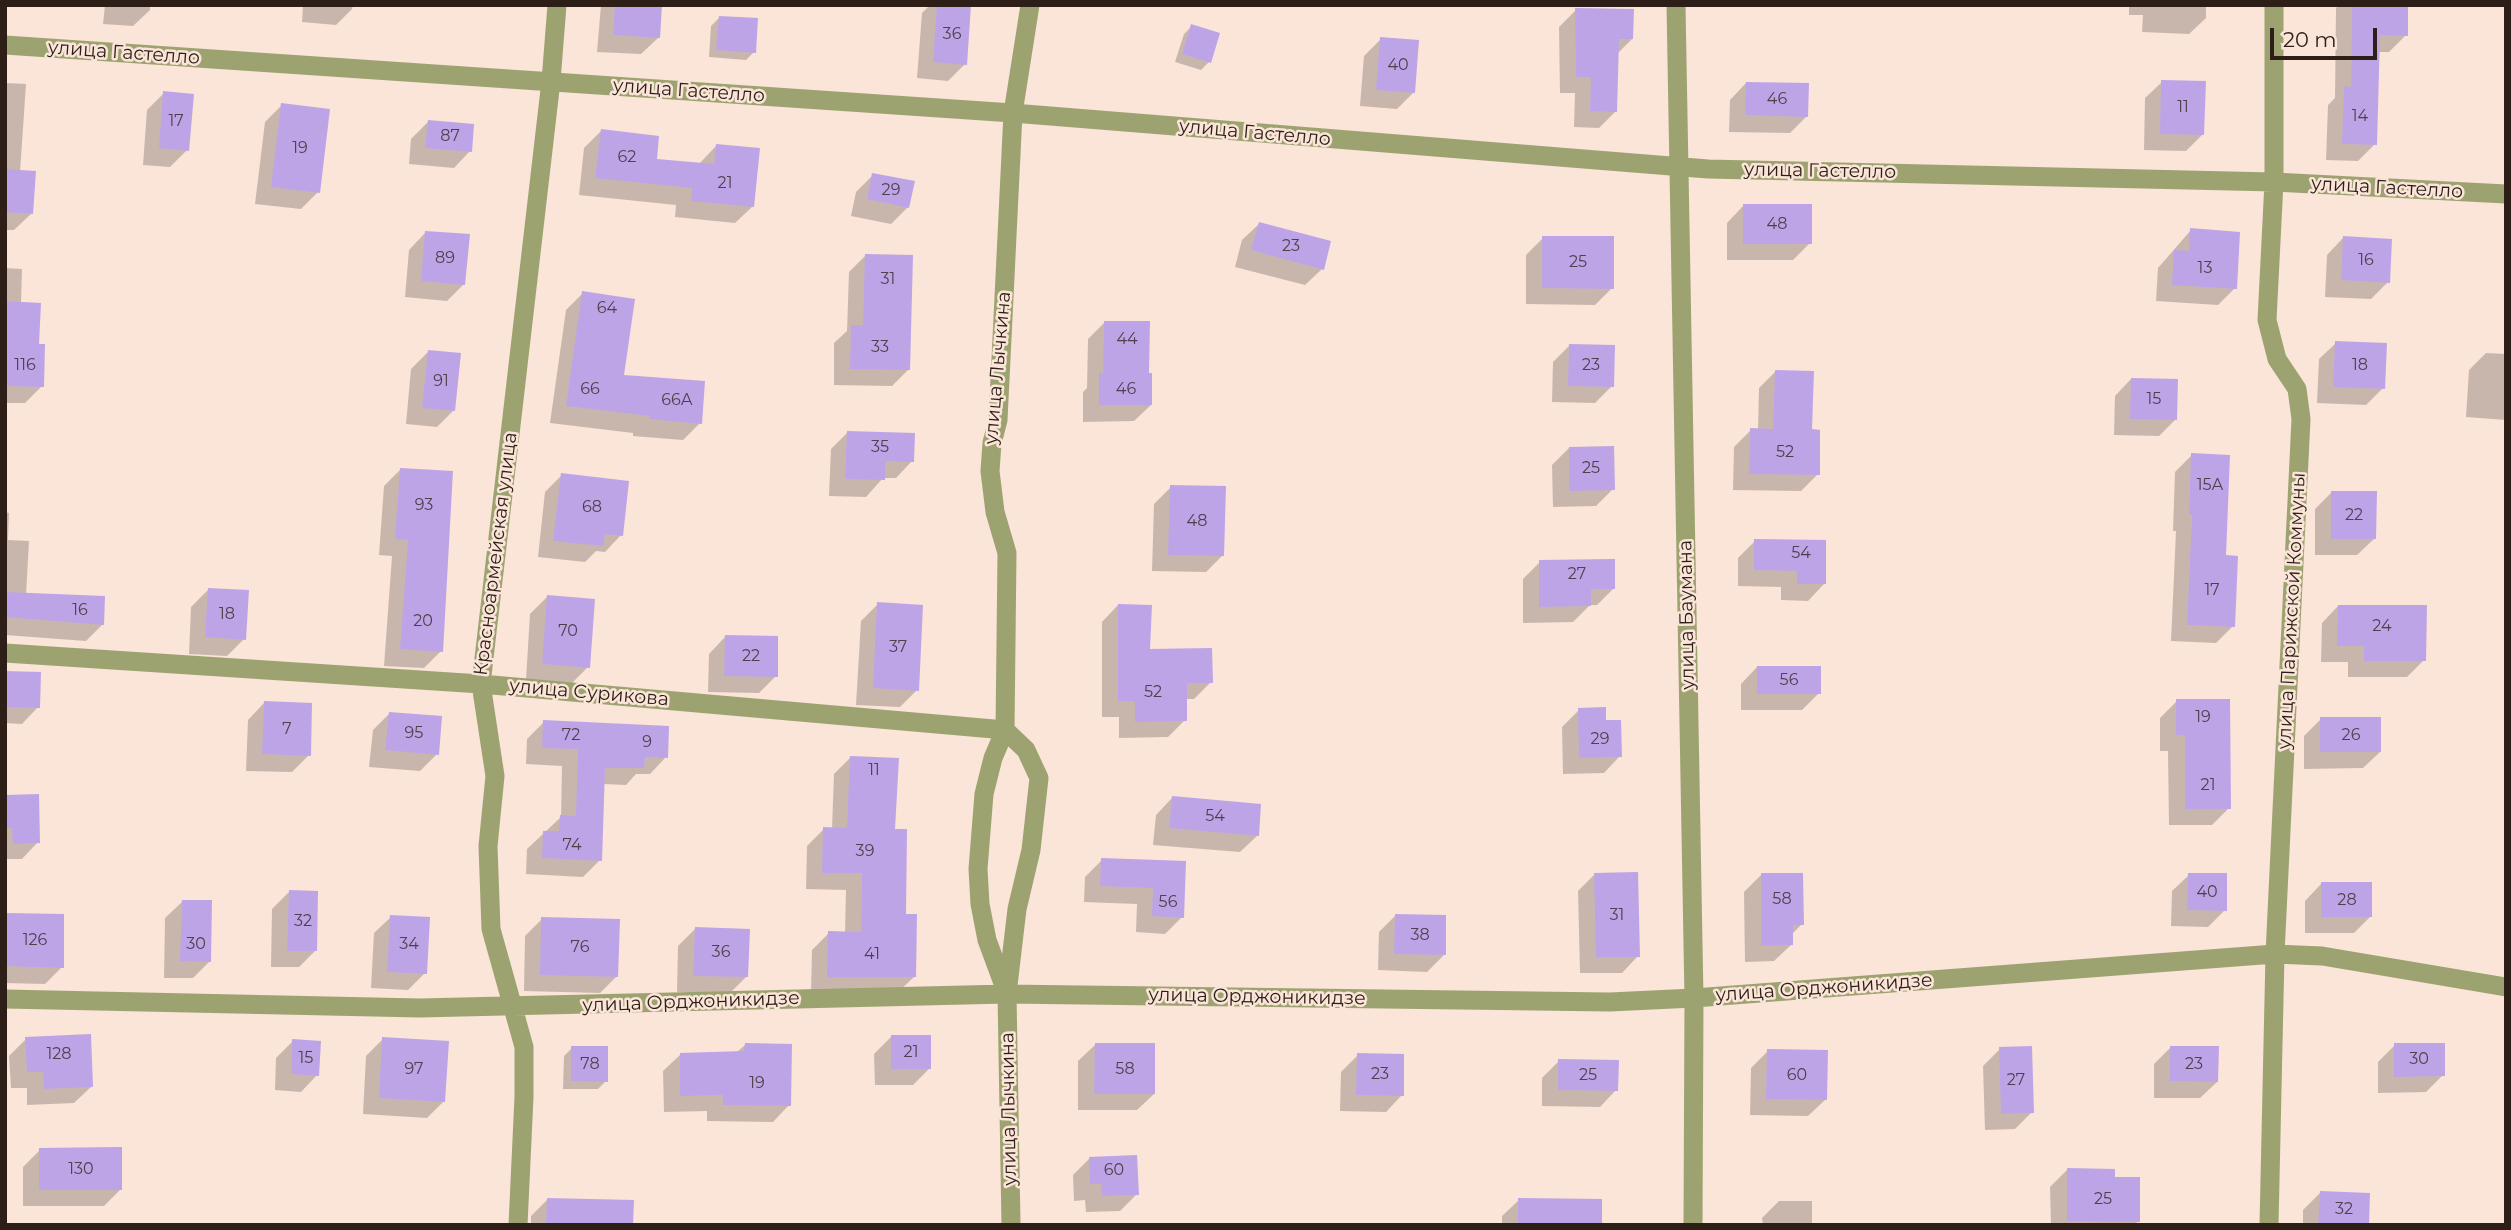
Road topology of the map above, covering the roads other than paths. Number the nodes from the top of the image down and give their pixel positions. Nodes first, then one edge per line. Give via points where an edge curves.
1 (557, 5) edge
2 (1030, 5) edge
3 (1676, 5) edge
4 (2274, 5) edge
5 (5, 45) edge
6 (551, 81) junction
7 (1013, 113) junction
8 (1679, 166) junction
9 (2274, 182) junction
10 (2506, 194) edge
11 (5, 653) edge
12 (481, 684) junction
13 (1005, 730) junction
14 (2276, 954) junction
15 (2506, 987) edge
16 (1007, 994) junction
17 (1694, 998) junction
18 (5, 999) edge
19 (512, 1007) junction
20 (518, 1225) edge
21 (1011, 1225) edge
22 (1693, 1225) edge
23 (2269, 1225) edge

1 - 6 street, Красноармейская улица
2 - 7 street, улица Лычкина
3 - 8 street, улица Баумана
4 - 9 street, улица Парижской Коммуны
5 - 6 street, улица Гастелло
6 - 7 street, улица Гастелло
6 - 12 street, Красноармейская улица
7 - 8 street, улица Гастелло
7 - 13 street, улица Лычкина via 998,420 990,471 1007,553
8 - 9 street, улица Гастелло
8 - 17 street, улица Баумана
9 - 10 street, улица Гастелло
9 - 14 street, улица Парижской Коммуны via 2267,320 2277,359 2297,389 2301,419
11 - 12 street, улица Сурикова
12 - 13 street, улица Сурикова
12 - 19 street, Красноармейская улица via 495,776 488,846 491,929
13 - 16 street, улица Лычкина via 984,794 978,869 987,940
13 - 16 street, улица Лычкина via 1026,750 1039,778
14 - 15 street, улица Орджоникидзе via 2322,956
14 - 17 street, улица Орджоникидзе
14 - 23 street, улица Парижской Коммуны
16 - 17 street, улица Орджоникидзе via 1610,1002
16 - 19 street, улица Орджоникидзе
16 - 21 street, улица Лычкина
17 - 22 street, улица Баумана
18 - 19 street, улица Орджоникидзе
19 - 20 street, Красноармейская улица via 524,1048

